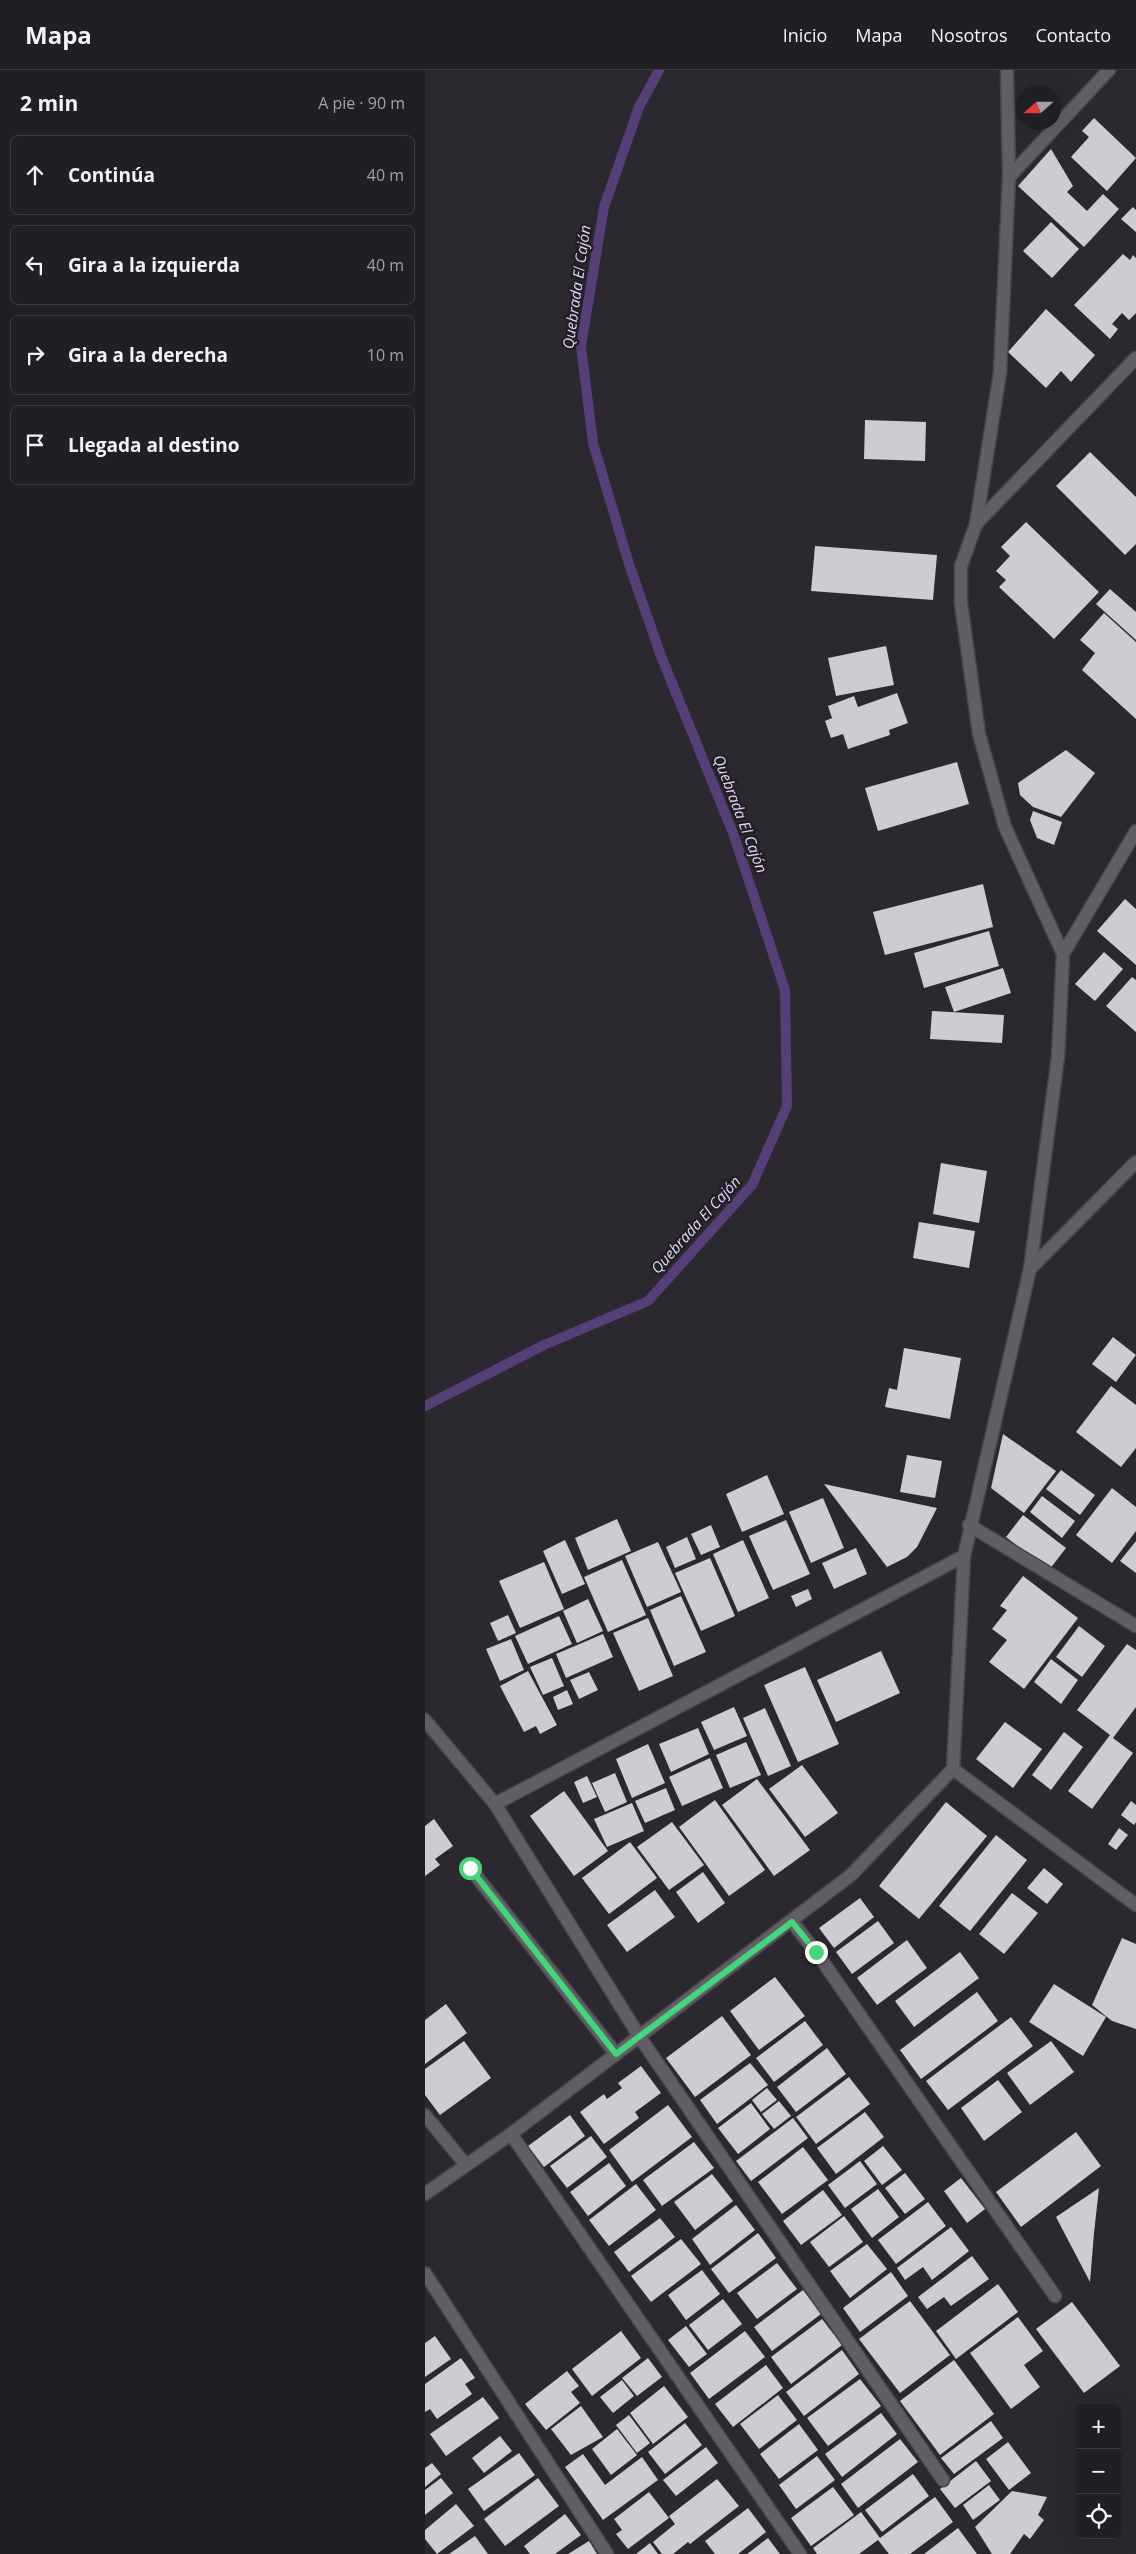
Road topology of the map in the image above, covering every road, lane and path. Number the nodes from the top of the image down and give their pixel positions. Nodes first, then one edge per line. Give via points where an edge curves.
1 (1007, 70) edge
2 (1109, 70) edge
3 (1009, 177) junction
4 (1136, 358) edge
5 (976, 524) junction
6 (1136, 831) edge
7 (1063, 954) junction
8 (1136, 1162) edge
9 (1030, 1269) junction
10 (969, 1525) junction
11 (964, 1556) junction
12 (1136, 1626) edge
13 (425, 1720) edge
14 (953, 1769) junction
15 (495, 1804) junction
16 (470, 1868) dead end
17 (1136, 1904) edge
18 (792, 1922) junction
19 (639, 2036) junction
20 (616, 2054) junction
21 (425, 2115) edge
22 (511, 2134) junction
23 (466, 2165) junction
24 (425, 2194) edge
25 (425, 2273) edge
26 (1055, 2296) dead end
27 (943, 2480) dead end
28 (607, 2554) edge
29 (800, 2554) edge

1 - 3 street
2 - 3 street
3 - 5 street via 1000,373
4 - 5 street
5 - 7 street via 961,566 961,603 979,734 1005,827
6 - 7 street
7 - 9 street via 1058,1057
8 - 9 street
9 - 10 street
10 - 11 street
10 - 12 street
11 - 14 street
11 - 15 street
13 - 15 street
14 - 17 street
14 - 18 street via 851,1875
15 - 19 street
16 - 20 street
18 - 19 street
18 - 26 street
19 - 20 street
19 - 27 street
20 - 22 street
21 - 23 street
22 - 23 street
22 - 29 street
23 - 24 street
25 - 28 street

